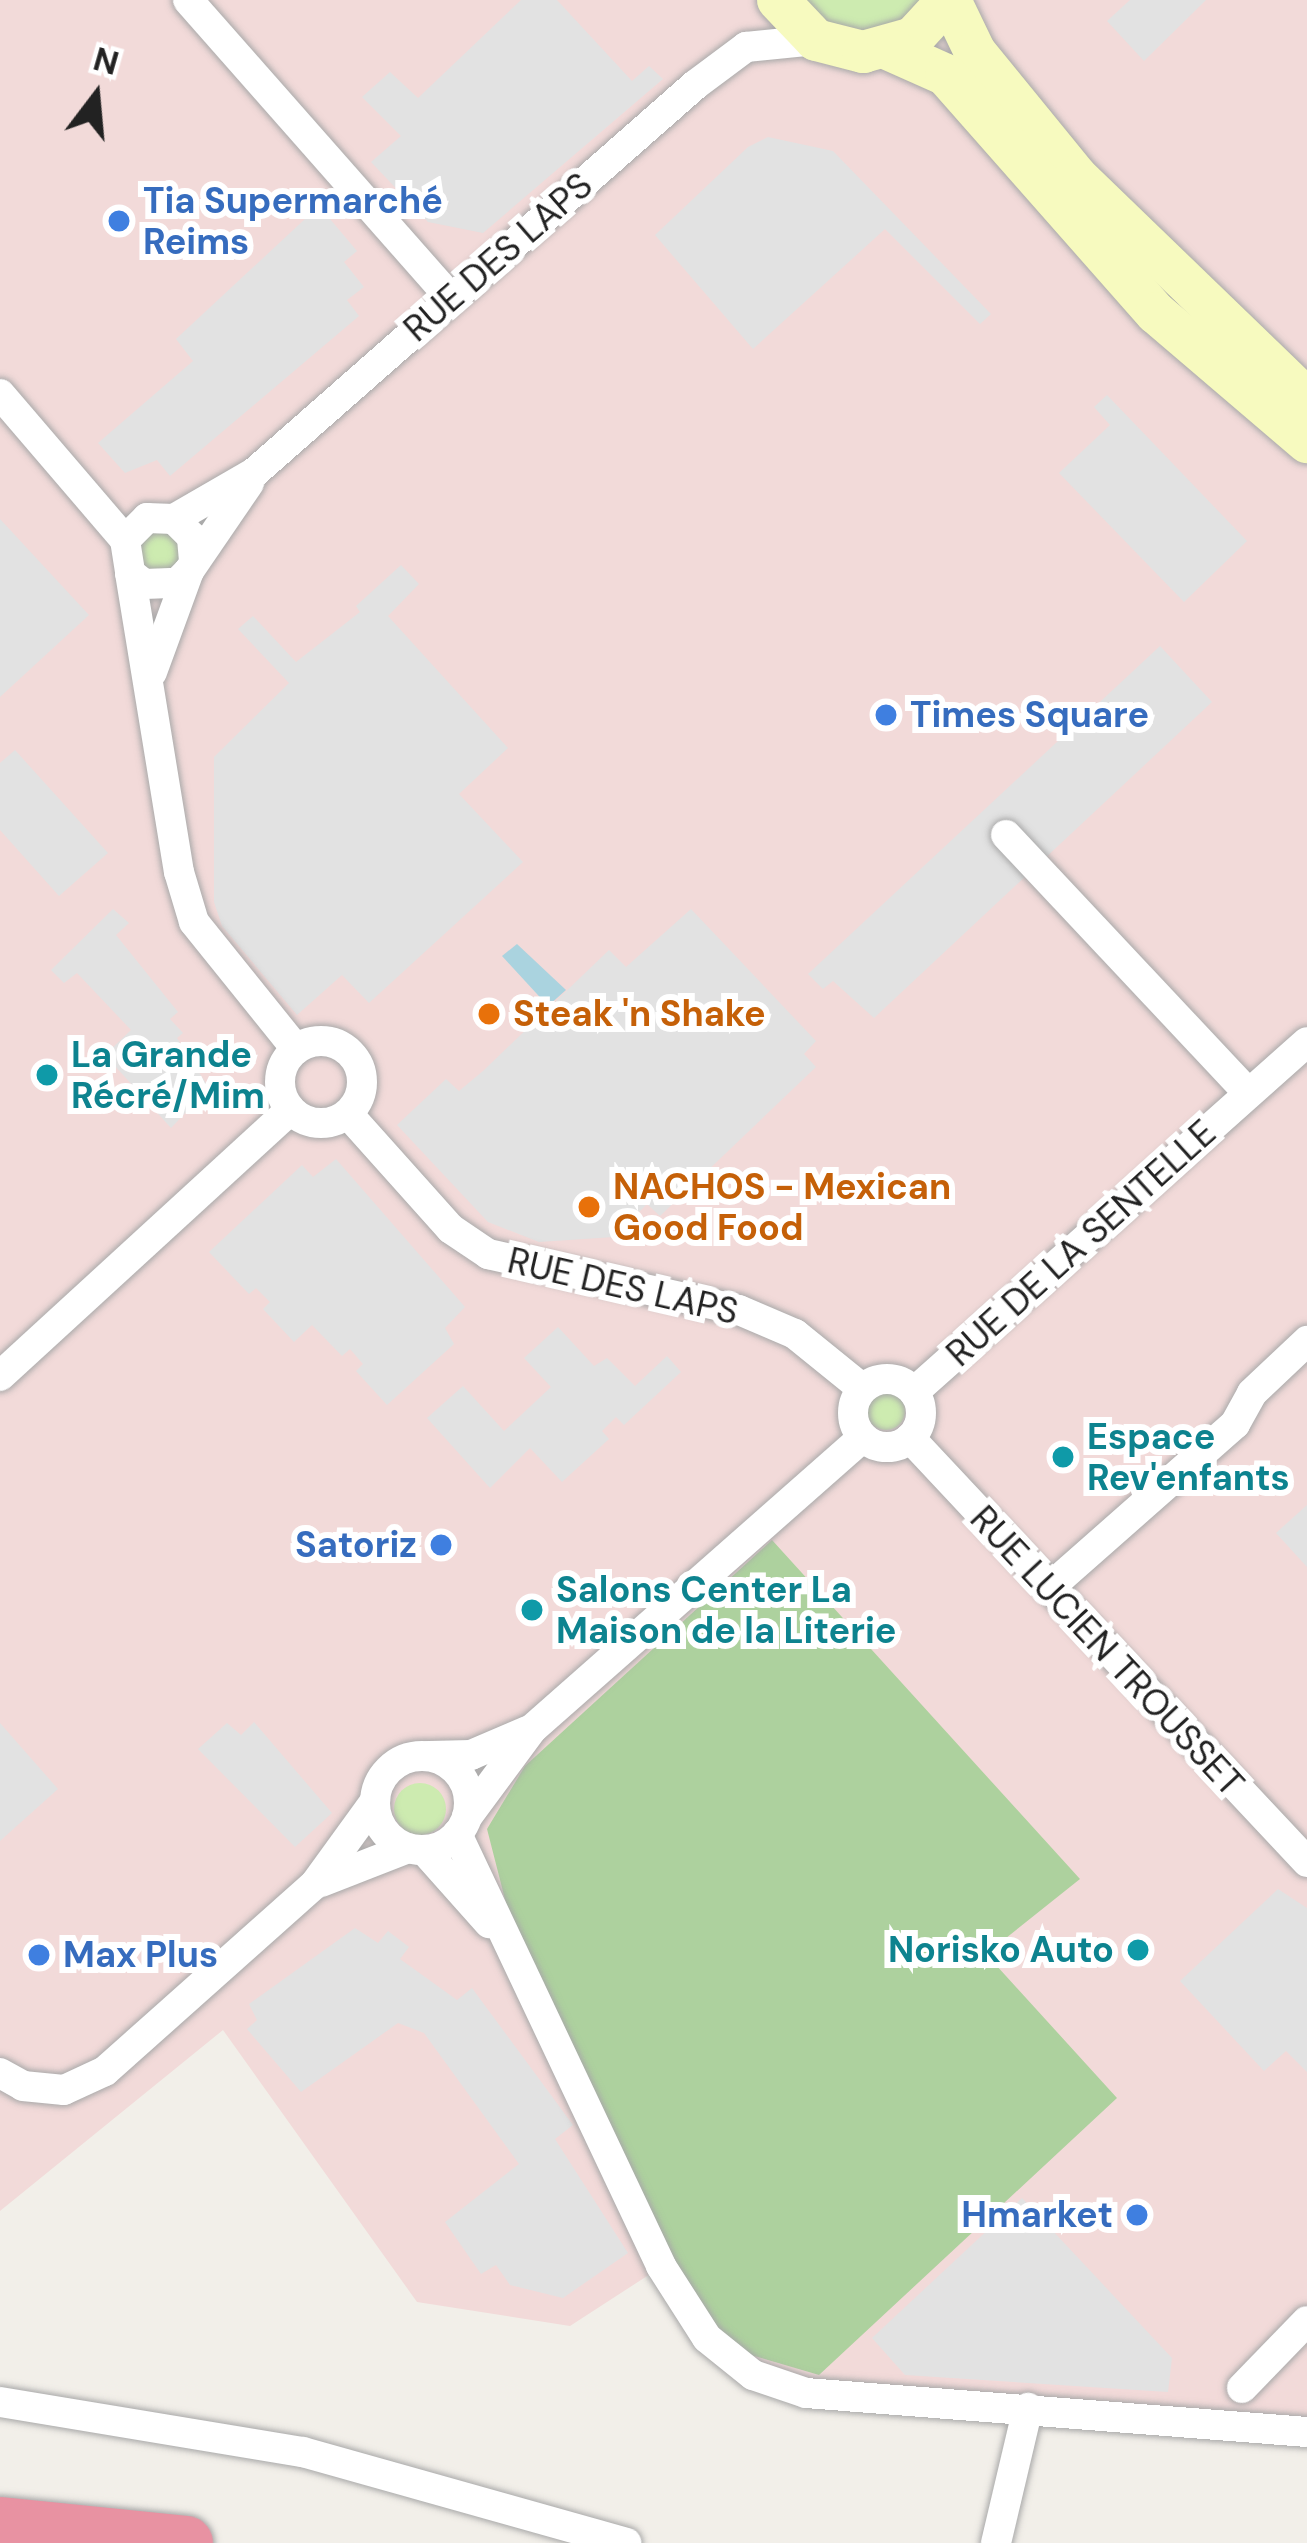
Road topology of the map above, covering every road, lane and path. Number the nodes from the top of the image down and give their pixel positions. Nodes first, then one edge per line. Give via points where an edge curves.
1 (188, 0) edge
2 (762, 0) edge
3 (778, 0) edge
4 (949, 0) edge
5 (816, 40) junction
6 (746, 47) junction
7 (888, 49) junction
8 (450, 297) junction
9 (0, 394) edge
10 (1307, 399) edge
11 (1307, 442) edge
12 (255, 472) junction
13 (149, 526) junction
14 (192, 566) junction
15 (130, 573) junction
16 (152, 672) junction
17 (1006, 835) dead end
18 (296, 1049) junction
19 (1300, 1059) edge
20 (1248, 1094) junction
21 (290, 1110) junction
22 (349, 1114) junction
23 (1307, 1341) edge
24 (0, 1376) edge
25 (863, 1389) junction
26 (914, 1391) junction
27 (862, 1437) junction
28 (910, 1438) junction
29 (1049, 1588) junction
30 (532, 1729) junction
31 (428, 1756) junction
32 (375, 1801) junction
33 (462, 1826) junction
34 (416, 1849) junction
35 (1307, 1862) edge
36 (316, 1884) junction
37 (515, 1956) junction
38 (0, 2073) edge
39 (1307, 2320) edge
40 (1242, 2388) dead end
41 (0, 2402) edge
42 (1028, 2408) junction
43 (1307, 2432) edge
44 (0, 2524) edge
45 (186, 2543) edge
46 (626, 2543) edge
47 (996, 2543) edge

1 - 8 street
2 - 6 street
3 - 5 main road
4 - 7 main road via 913,38
4 - 10 main road via 975,52 1076,176
5 - 6 street
5 - 7 main road via 839,49
6 - 8 street, RUE DES LAPS
7 - 11 main road via 923,58 946,75 1156,313
8 - 12 street, RUE DES LAPS
9 - 13 street via 97,502
12 - 13 street, RUE DES LAPS
12 - 14 street, RUE DES LAPS
13 - 14 street via 192,537
13 - 15 street, RUE DES LAPS
14 - 15 street via 160,587
14 - 16 street, RUE DES LAPS
15 - 16 street, RUE DES LAPS
16 - 18 street, RUE DES LAPS via 178,872 194,922
17 - 20 street, RUE DE LA SENTELLE
18 - 21 street via 283,1067
18 - 22 street via 335,1043 352,1055 362,1074
19 - 20 street, RUE DE LA SENTELLE
20 - 26 street, RUE DE LA SENTELLE
21 - 22 street via 329,1123
21 - 24 street
22 - 25 street, RUE DES LAPS via 451,1229 488,1254 740,1310 795,1334
23 - 29 street via 1252,1393 1235,1424
25 - 26 street via 888,1378
25 - 27 street via 854,1408
26 - 28 street via 922,1413
27 - 28 street via 889,1447
27 - 30 street
28 - 29 street, RUE LUCIEN TROUSSET
29 - 35 street, RUE LUCIEN TROUSSET
30 - 31 street via 471,1755
30 - 33 street
31 - 32 street via 390,1768
31 - 33 street via 462,1778
32 - 34 street via 383,1830
32 - 36 street
33 - 34 street
33 - 37 street
34 - 36 street
34 - 37 street
36 - 38 street via 105,2071 44,2091
37 - 42 street via 661,2266 707,2338 753,2374 806,2392
39 - 40 street
41 - 46 street via 303,2452
42 - 43 street
42 - 47 street
44 - 45 highway

